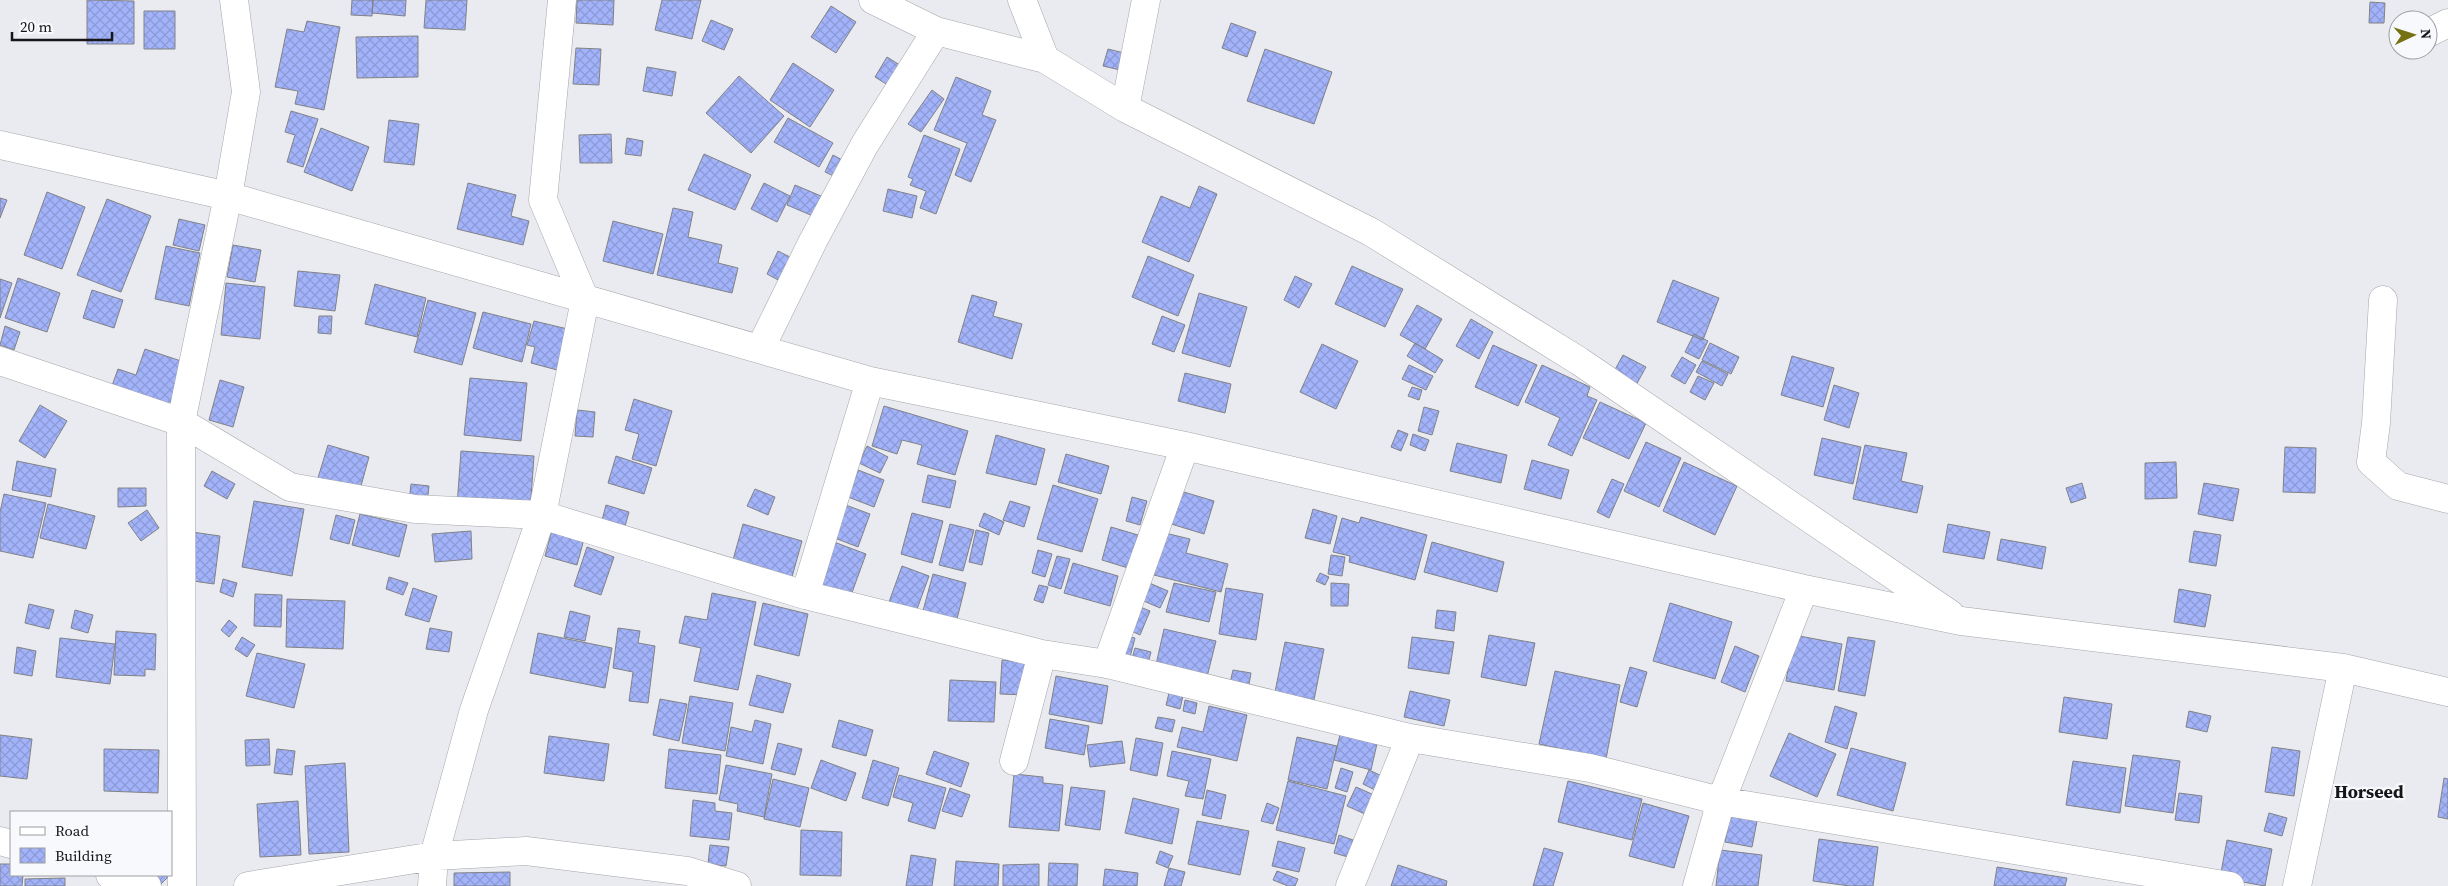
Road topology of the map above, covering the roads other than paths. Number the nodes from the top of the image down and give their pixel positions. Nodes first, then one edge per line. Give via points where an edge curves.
1 (234, 0) edge
2 (562, 0) edge
3 (873, 0) edge
4 (1146, 0) edge
5 (1024, 1) edge
6 (936, 31) junction
7 (1045, 59) junction
8 (1124, 108) junction
9 (0, 145) edge
10 (228, 196) junction
11 (585, 300) junction
12 (2383, 300) dead end
13 (760, 350) junction
14 (0, 360) edge
15 (870, 381) junction
16 (181, 422) junction
17 (1185, 446) junction
18 (2448, 499) edge
19 (542, 516) junction
20 (1804, 589) junction
21 (806, 596) junction
22 (1961, 622) junction
23 (1042, 654) junction
24 (1108, 664) junction
25 (2343, 668) junction
26 (2448, 692) edge
27 (1410, 738) junction
28 (1014, 761) dead end
29 (1721, 801) junction
30 (434, 856) junction
31 (113, 876) edge
32 (147, 886) edge
33 (182, 886) edge
34 (248, 886) edge
35 (432, 886) edge
36 (736, 886) edge
37 (1350, 886) edge
38 (1697, 886) edge
39 (2230, 886) edge
40 (2297, 886) edge

1 - 10 street via 246,92
2 - 11 street via 543,200
3 - 6 street
4 - 8 street
5 - 7 street
6 - 7 street
6 - 13 street via 865,144
7 - 8 street
8 - 22 street via 1371,232 1579,361
9 - 10 street
10 - 11 street
10 - 16 street
11 - 13 street
11 - 19 street
12 - 18 street via 2371,462 2398,486
13 - 15 street
14 - 16 street
15 - 17 street
15 - 21 street
16 - 19 street via 290,487 415,509
16 - 33 street
17 - 20 street
17 - 24 street
19 - 21 street
19 - 30 street via 474,710
20 - 22 street
20 - 29 street
21 - 23 street
22 - 25 street
23 - 24 street
23 - 28 street
24 - 27 street
25 - 26 street
25 - 40 street
27 - 29 street via 1590,768
27 - 37 street
29 - 38 street
29 - 39 street
30 - 34 street
30 - 35 street
30 - 36 street via 526,851 687,871
31 - 32 street

